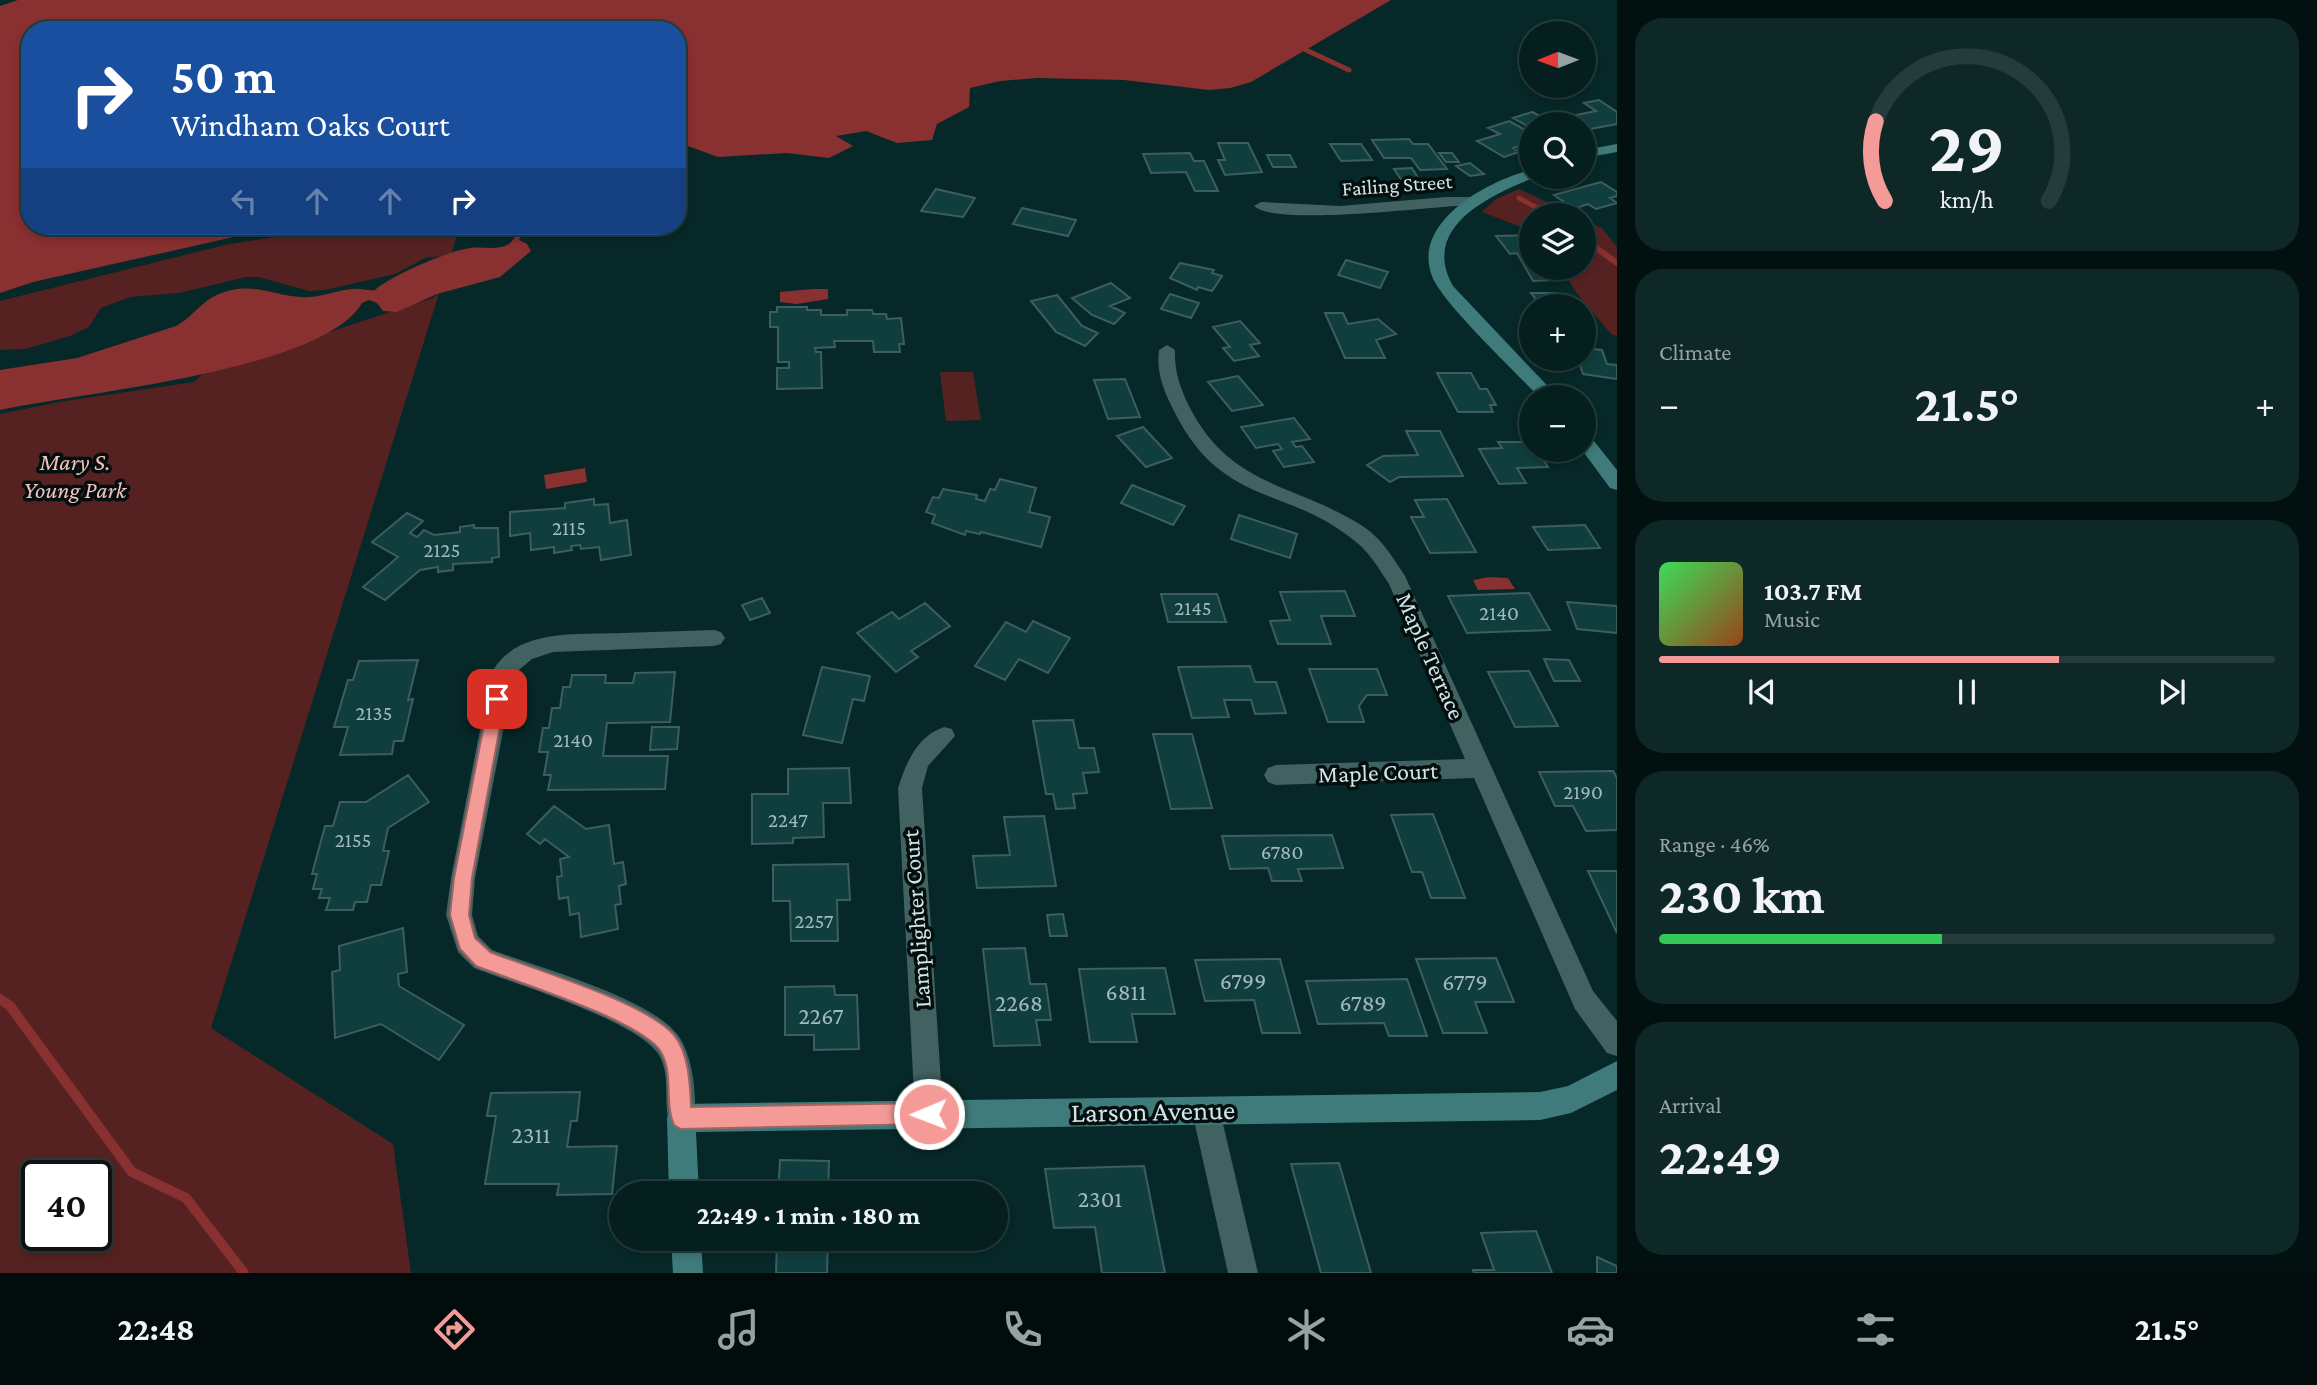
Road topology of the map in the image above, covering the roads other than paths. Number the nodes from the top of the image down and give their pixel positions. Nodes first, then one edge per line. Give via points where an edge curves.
1 (1617, 148) edge
2 (1596, 152) edge
3 (1519, 179) edge
4 (1472, 201) junction
5 (1261, 206) dead end
6 (1167, 350) dead end
7 (1537, 385) edge
8 (1596, 456) edge
9 (1617, 483) edge
10 (714, 638) dead end
11 (944, 736) dead end
12 (1480, 768) junction
13 (1276, 775) dead end
14 (1617, 1042) edge
15 (1617, 1075) edge
16 (1206, 1111) junction
17 (929, 1114) junction
18 (681, 1118) junction
19 (683, 1181) edge
20 (687, 1251) edge
21 (688, 1273) edge
22 (1243, 1273) edge

1 - 2 street
3 - 4 street, Failing Street
4 - 5 street, Failing Street via 1318,212
4 - 7 street via 1439,243 1436,271 1456,300
6 - 12 street, Maple Terrace via 1164,368 1183,415 1209,454 1255,487 1358,533 1381,555 1398,580
8 - 9 street
10 - 18 street via 554,644 509,663 502,674 459,915 467,943 483,959 643,1022 668,1044 679,1077
11 - 17 street, Lamplighter Court via 918,761 910,788
12 - 13 street, Maple Court
12 - 14 street, Maple Terrace via 1584,1000
15 - 16 street, Larson Avenue via 1571,1100 1540,1106
16 - 17 street, Larson Avenue
16 - 22 street
17 - 18 street, Larson Avenue
18 - 19 street
20 - 21 street

